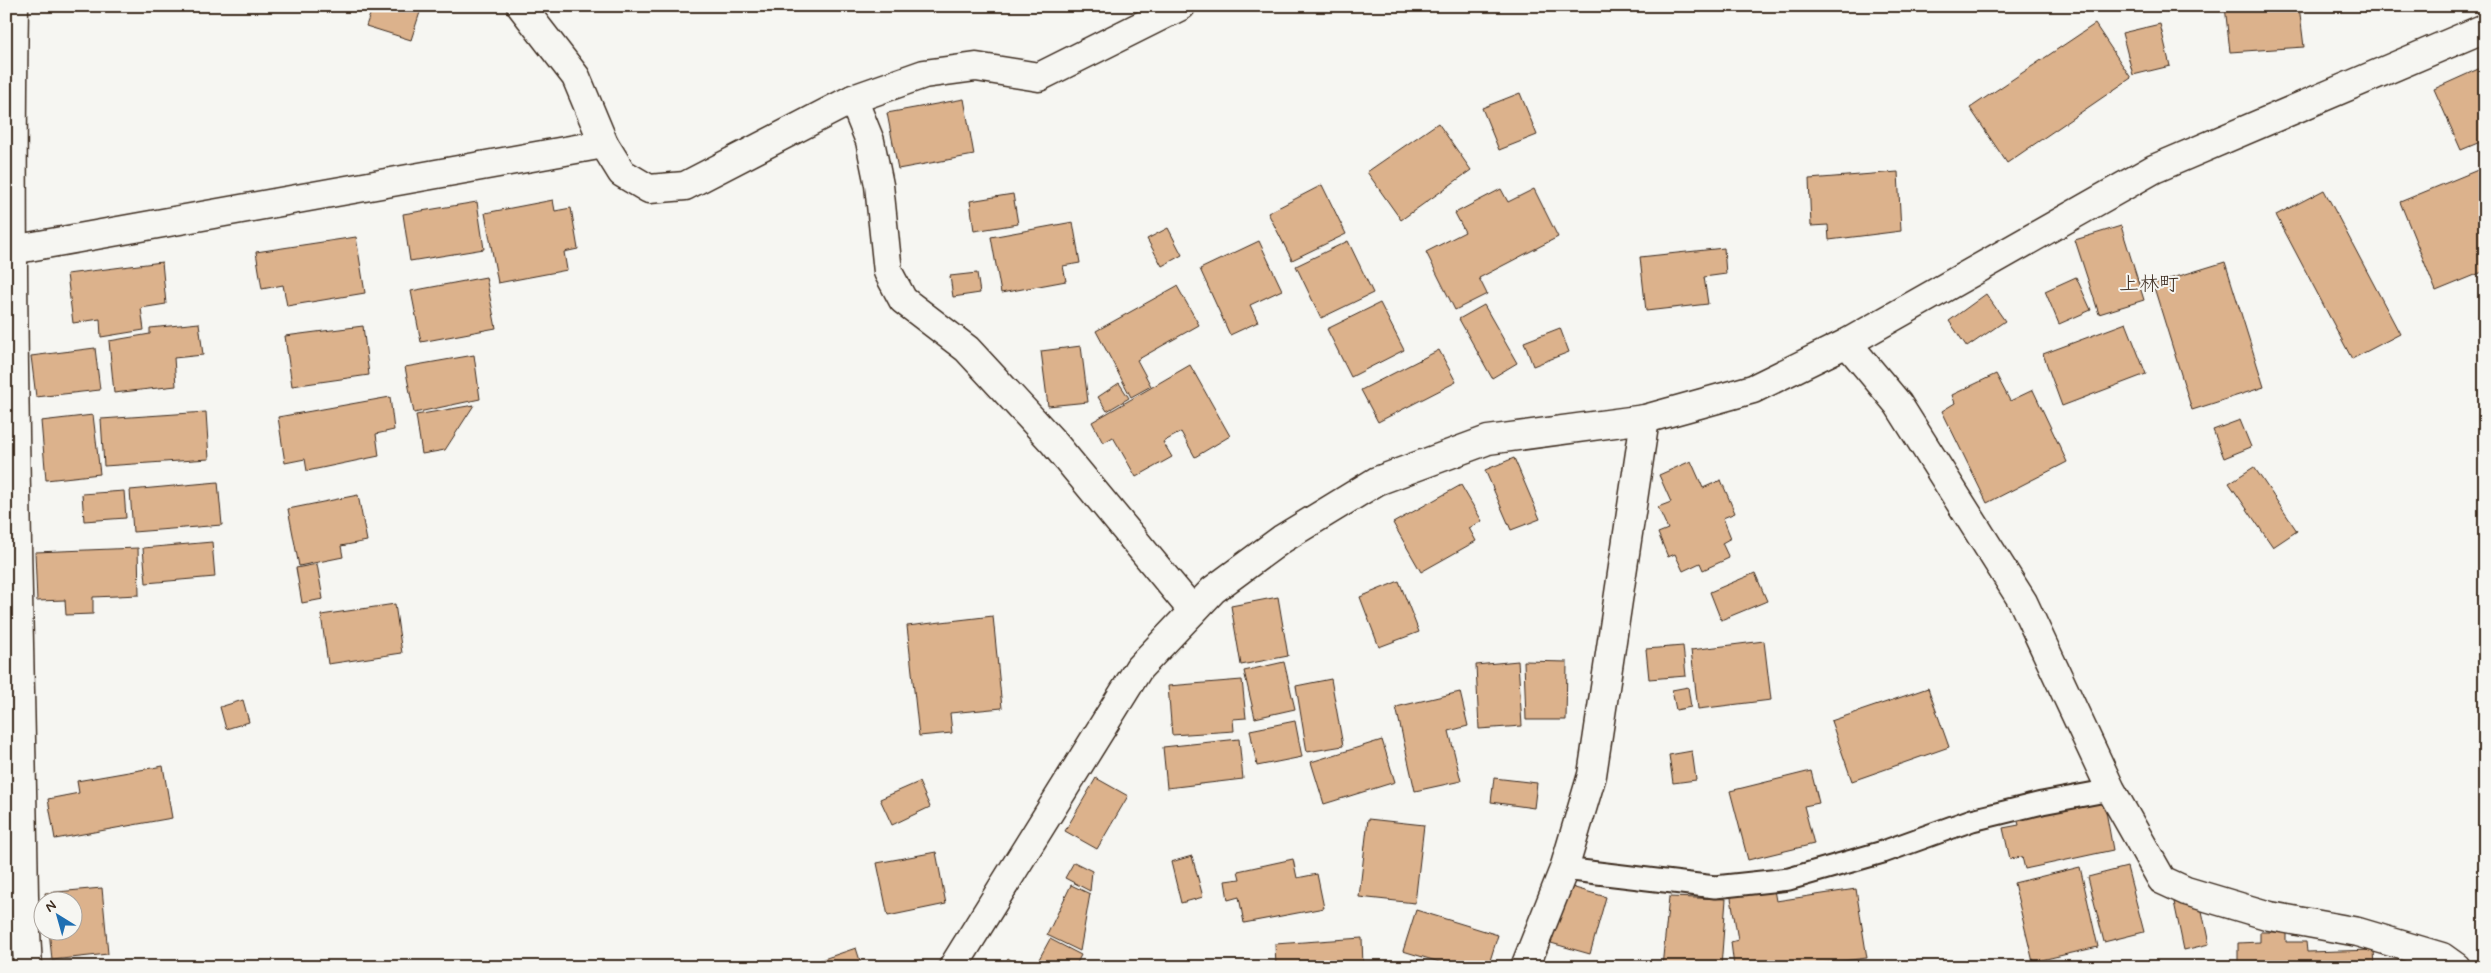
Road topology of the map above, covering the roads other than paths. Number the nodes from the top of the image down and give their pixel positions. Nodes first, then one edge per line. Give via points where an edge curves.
1 (14, 6) edge
2 (521, 6) edge
3 (1181, 6) edge
4 (2485, 28) edge
5 (854, 99) junction
6 (604, 144) junction
7 (12, 250) junction
8 (1847, 343) junction
9 (1645, 418) junction
10 (1193, 611) junction
11 (2111, 790) junction
12 (1564, 869) junction
13 (28, 967) edge
14 (953, 967) edge
15 (1525, 967) edge
16 (2456, 967) edge

1 - 7 street
2 - 6 street via 576,77
3 - 5 street via 1039,77 976,67 924,74
4 - 8 street via 2154,170
5 - 6 street via 686,186 649,189 622,173
5 - 10 street via 876,168 888,272 904,300 974,356 1054,444
6 - 7 street
7 - 13 street
8 - 9 street via 1753,389
8 - 11 street via 1898,404 2023,602
9 - 10 street via 1488,440 1377,481 1282,539 1213,590
9 - 12 street via 1592,775
10 - 14 street via 1139,668
11 - 12 lane via 2042,802 1972,820 1883,852 1789,879 1715,887
11 - 16 street via 2162,880 2186,891 2270,916 2358,932 2442,957
12 - 15 street

